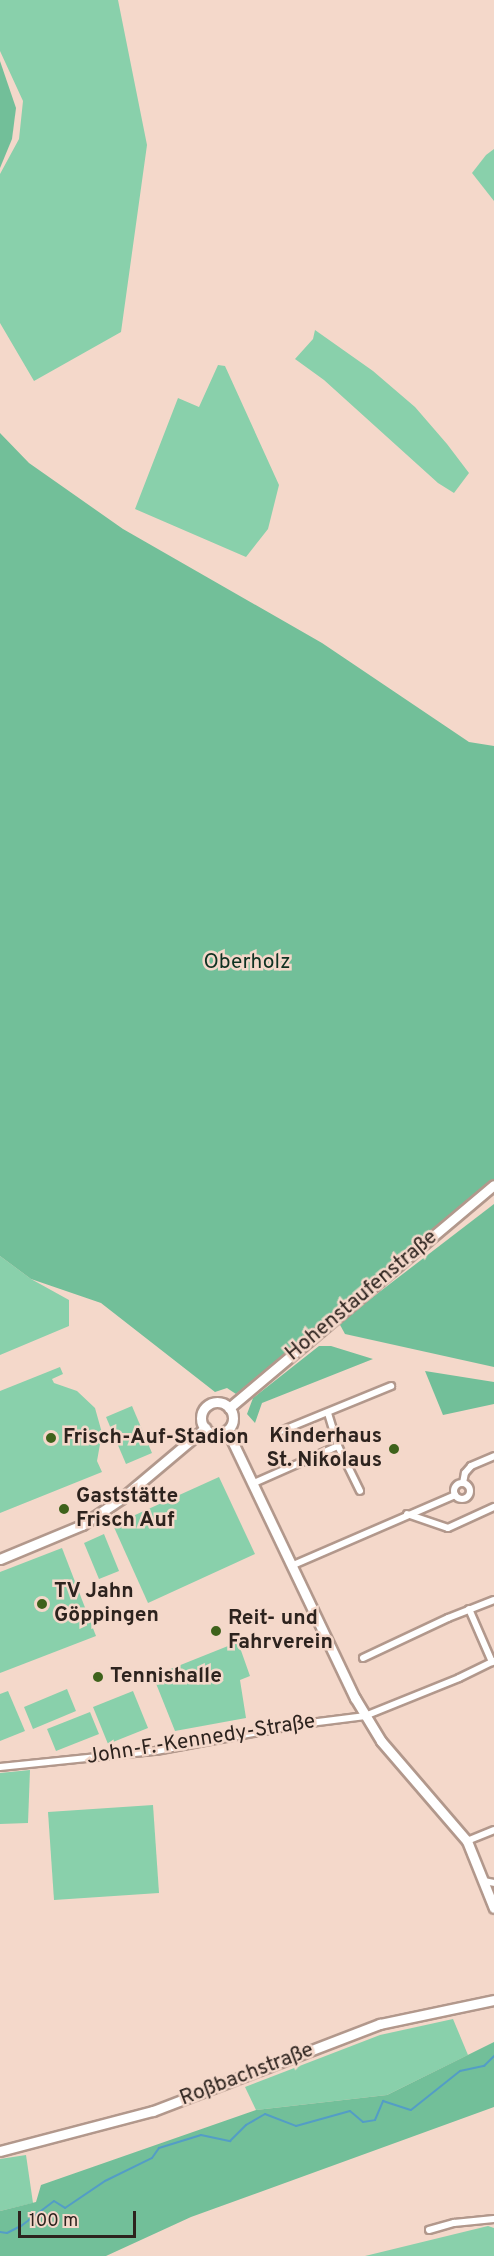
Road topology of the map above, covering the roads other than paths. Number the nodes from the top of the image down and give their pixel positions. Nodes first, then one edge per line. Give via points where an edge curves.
1 (494, 1185) edge
2 (391, 1386) dead end
3 (229, 1408) junction
4 (328, 1413) junction
5 (205, 1428) junction
6 (227, 1430) junction
7 (281, 1431) dead end
8 (338, 1446) junction
9 (494, 1456) edge
10 (254, 1483) junction
11 (464, 1483) junction
12 (360, 1491) dead end
13 (455, 1495) junction
14 (494, 1507) edge
15 (406, 1514) junction
16 (0, 1559) edge
17 (291, 1566) junction
18 (494, 1600) edge
19 (470, 1609) junction
20 (363, 1658) dead end
21 (493, 1662) edge
22 (365, 1716) junction
23 (0, 1767) edge
24 (494, 1830) edge
25 (467, 1841) junction
26 (483, 1881) junction
27 (494, 1883) edge
28 (494, 1908) edge
29 (494, 2000) edge
30 (0, 2151) edge
31 (494, 2219) edge
32 (429, 2230) dead end

1 - 3 street, Hohenstaufenstraße
2 - 4 street via 337,1405
3 - 5 street via 220,1402 207,1406 201,1417
3 - 6 street via 232,1422
4 - 7 street
4 - 8 street
5 - 6 street via 216,1433
5 - 16 street via 122,1498 82,1525
6 - 10 street
8 - 10 street
8 - 12 street
9 - 11 street via 471,1466
10 - 17 street
11 - 13 street via 455,1487
11 - 13 street via 470,1488 469,1496 461,1499
13 - 15 street
14 - 15 street via 448,1528
15 - 17 street
17 - 22 street
18 - 19 street
19 - 20 street
19 - 21 street
21 - 22 street, John-F.-Kennedy-Straße
22 - 23 street, John-F.-Kennedy-Straße via 156,1751
22 - 25 street via 387,1749
24 - 25 street
25 - 26 street
26 - 27 street
26 - 28 street
29 - 30 street, Roßbachstraße via 380,2024 153,2111
31 - 32 street

